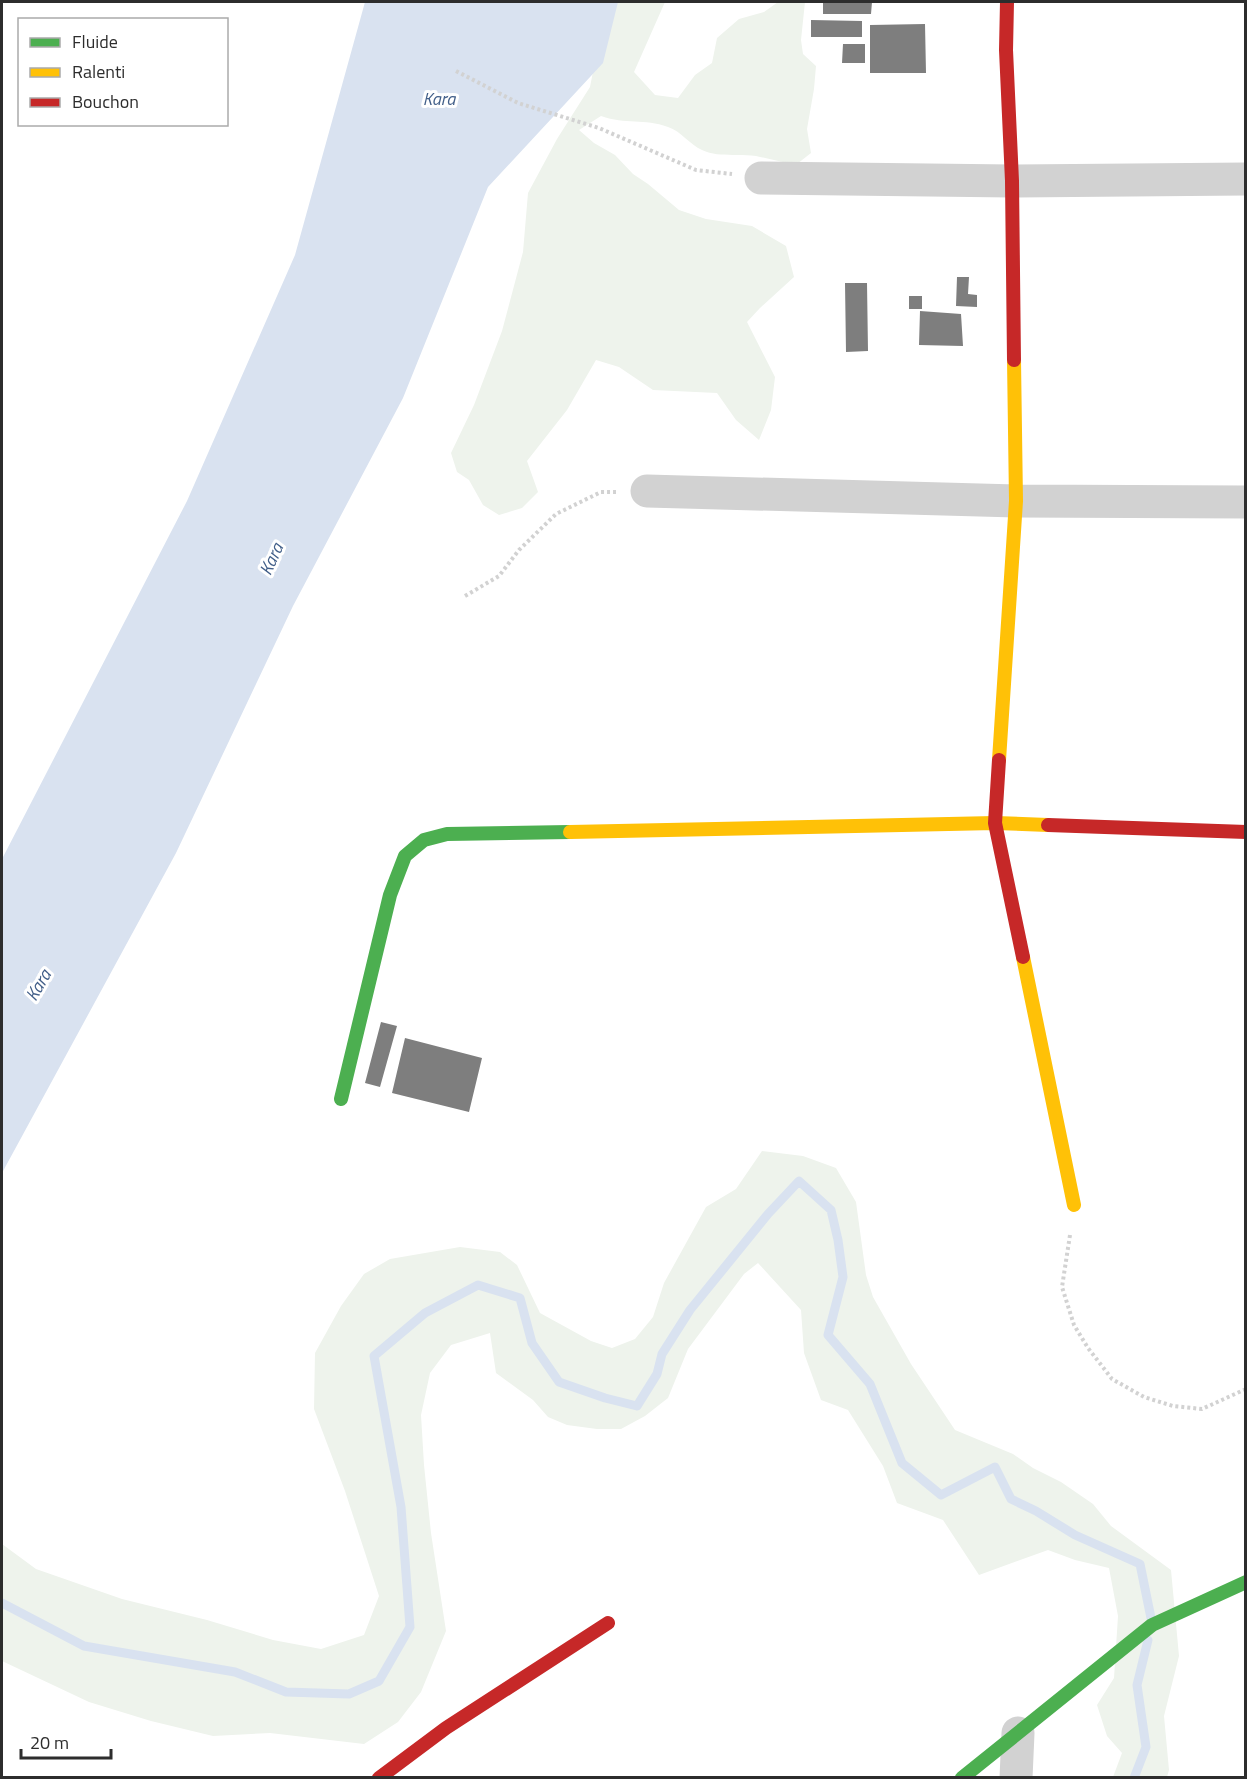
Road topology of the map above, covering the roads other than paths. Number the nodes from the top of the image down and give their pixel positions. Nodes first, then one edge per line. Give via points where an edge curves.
1 (1007, 2) edge
2 (761, 178) road end
3 (1245, 178) edge
4 (1012, 181) junction
5 (647, 491) road end
6 (1016, 501) junction
7 (1245, 501) edge
8 (994, 823) junction
9 (1245, 832) edge
10 (341, 1099) dead end
11 (1074, 1205) road end
12 (1245, 1582) edge
13 (608, 1623) dead end
14 (1018, 1733) junction
15 (380, 1778) edge
16 (962, 1778) edge
17 (1016, 1778) edge

1 - 4 street
2 - 4 street
3 - 4 street
4 - 6 street
5 - 6 street
6 - 7 street
6 - 8 street
8 - 9 street
8 - 10 street via 447,834 424,840 405,856 390,895
8 - 11 street
12 - 14 street via 1152,1625
13 - 15 street via 447,1728
14 - 16 street
14 - 17 street

